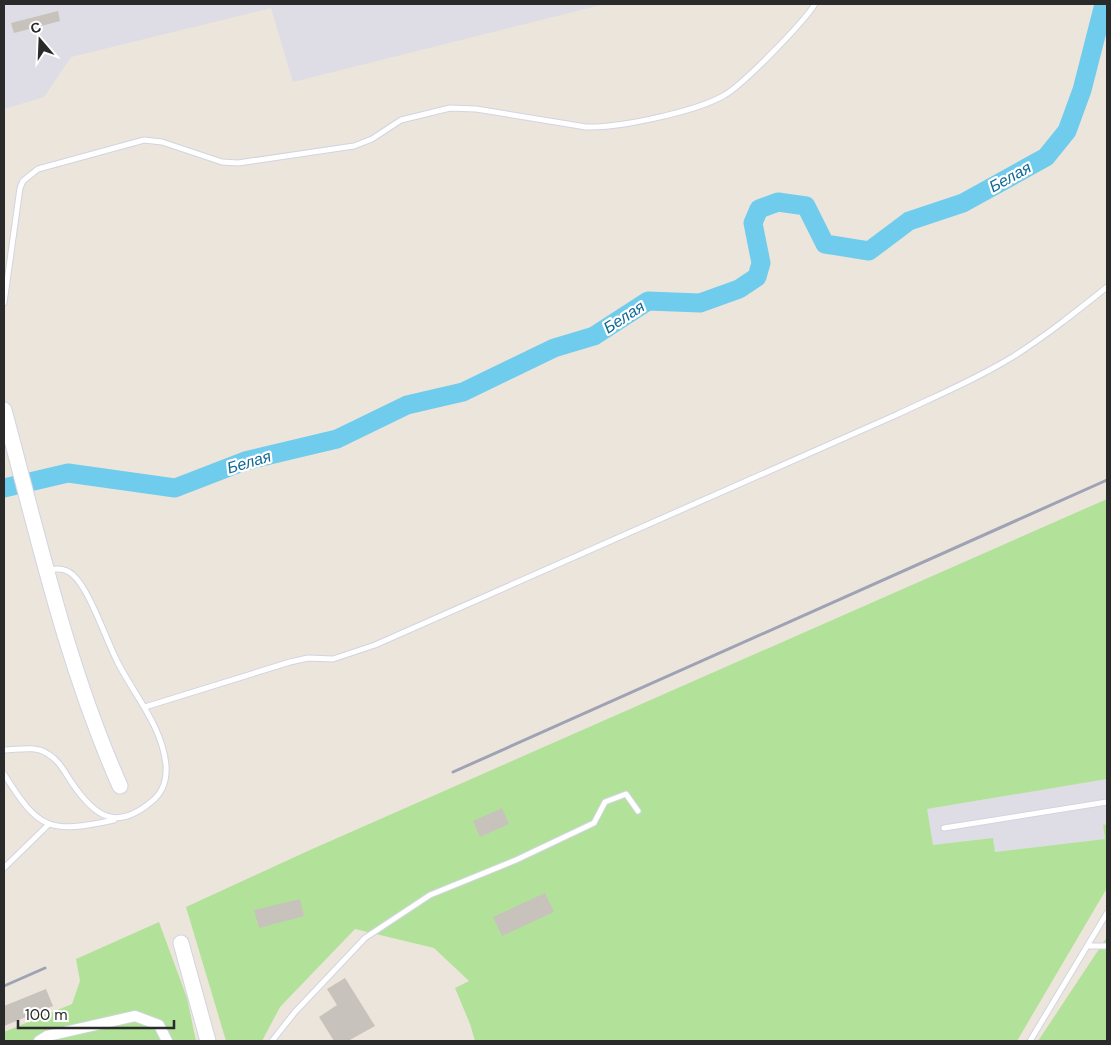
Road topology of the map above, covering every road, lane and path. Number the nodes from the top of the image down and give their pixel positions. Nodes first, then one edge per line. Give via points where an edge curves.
1 (815, 4) edge
2 (1107, 287) edge
3 (4, 303) edge
4 (4, 410) edge
5 (48, 571) junction
6 (145, 707) junction
7 (4, 750) edge
8 (4, 774) edge
9 (120, 786) dead end
10 (1107, 802) edge
11 (638, 811) dead end
12 (117, 820) junction
13 (48, 825) junction
14 (944, 828) dead end
15 (4, 868) edge
16 (1107, 913) edge
17 (181, 943) dead end
18 (1088, 946) junction
19 (1107, 946) edge
20 (39, 1041) edge
21 (167, 1041) edge
22 (208, 1041) edge
23 (272, 1041) edge
24 (1030, 1041) edge

1 - 3 lane via 729,92 706,103 637,122 586,127 476,109 450,108 401,120 372,140 344,149 229,163 162,142 144,140 48,165 30,174 20,188
2 - 6 lane via 1046,334 972,378 896,415 375,645 333,659 308,658 290,662
4 - 5 street
5 - 6 lane via 62,569 80,583 118,664
5 - 9 street via 95,732
6 - 12 lane via 164,756 164,784 158,796 146,806
7 - 12 lane via 36,749 47,753 64,770 87,804 100,815
8 - 13 lane via 29,812
10 - 14 lane
11 - 23 lane via 626,794 618,795 605,802 594,823 430,896 365,938
12 - 13 lane via 86,826
13 - 15 lane
16 - 18 lane
17 - 22 street
18 - 19 lane
18 - 24 lane
20 - 21 street via 47,1036 134,1016 159,1025

